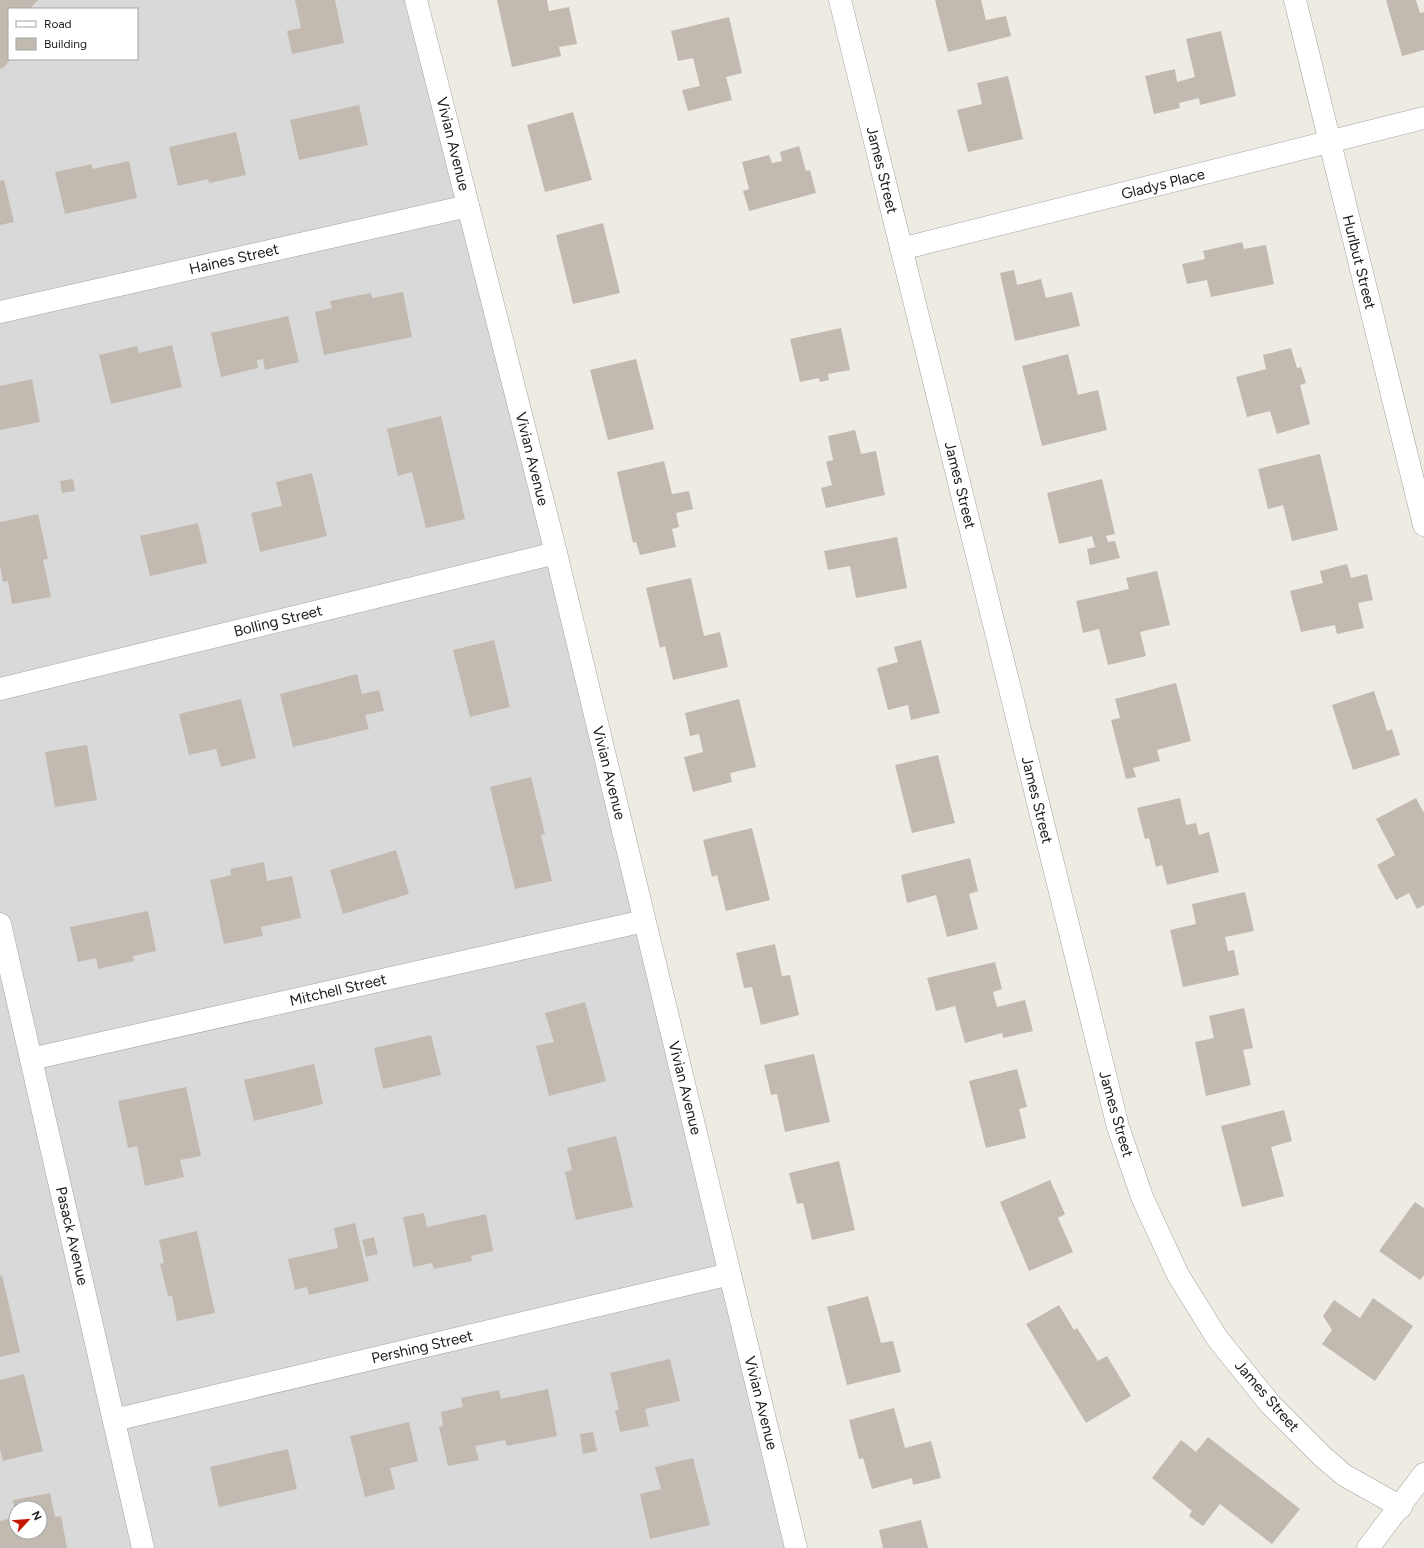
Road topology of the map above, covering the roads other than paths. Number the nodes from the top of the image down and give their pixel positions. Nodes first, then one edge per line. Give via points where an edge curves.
1 (416, 0) edge
2 (840, 0) edge
3 (1295, 0) edge
4 (1424, 118) edge
5 (1330, 142) junction
6 (468, 206) junction
7 (901, 249) junction
8 (0, 312) edge
9 (1424, 524) edge
10 (556, 553) junction
11 (0, 690) edge
12 (644, 921) junction
13 (0, 924) edge
14 (31, 1059) junction
15 (730, 1274) junction
16 (114, 1420) junction
17 (1424, 1474) edge
18 (1400, 1507) junction
19 (143, 1548) edge
20 (796, 1548) edge
21 (1368, 1548) edge

1 - 6 street, Vivian Avenue
2 - 7 street, James Street
3 - 5 street, Hurlbut Street
4 - 5 street, Gladys Place
5 - 7 street, Gladys Place
5 - 9 street, Hurlbut Street
6 - 8 street, Haines Street
6 - 10 street, Vivian Avenue
7 - 18 street, James Street via 1118,1127 1142,1197 1178,1275 1217,1338 1271,1405 1344,1475
10 - 11 street, Bolling Street
10 - 12 street, Vivian Avenue
12 - 14 street, Mitchell Street
12 - 15 street, Vivian Avenue
13 - 14 street, Pasack Avenue
14 - 16 street, Pasack Avenue
15 - 16 street, Pershing Street
15 - 20 street, Vivian Avenue
16 - 19 street, Pasack Avenue
17 - 18 street
18 - 21 street

